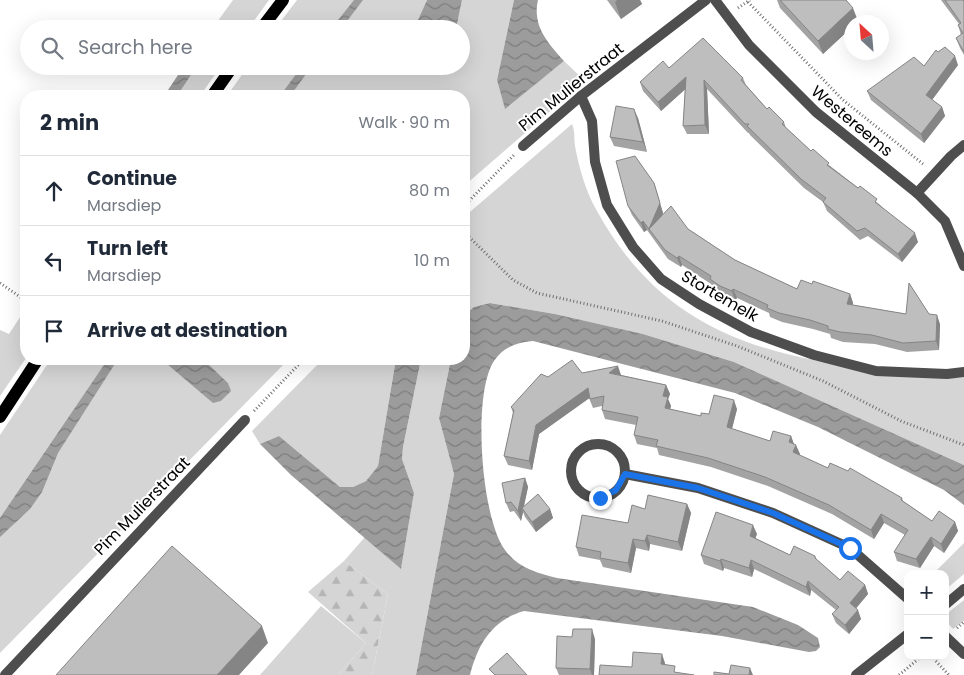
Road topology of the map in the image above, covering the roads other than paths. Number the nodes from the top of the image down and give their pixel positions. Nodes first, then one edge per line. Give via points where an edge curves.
1 (283, 0) edge
2 (706, 0) edge
3 (715, 0) edge
4 (268, 20) edge
5 (227, 75) edge
6 (216, 90) edge
7 (581, 96) junction
8 (964, 145) edge
9 (523, 146) road end
10 (917, 193) junction
11 (964, 266) edge
12 (34, 365) edge
13 (964, 372) edge
14 (0, 417) edge
15 (245, 420) road end
16 (625, 474) junction
17 (964, 590) edge
18 (904, 595) edge
19 (949, 602) edge
20 (904, 637) edge
21 (949, 640) edge
22 (964, 654) edge
23 (5, 675) edge
24 (856, 675) edge

1 - 4 main road
2 - 7 street, Pim Mulierstraat
3 - 10 street, Westereems via 749,45 816,112
5 - 6 main road
7 - 9 street, Pim Mulierstraat
7 - 13 street, Stortemelk via 592,121 595,162 607,205 633,247 662,279 699,304 751,332 814,355 876,371
8 - 10 street
10 - 11 street, Westereems via 945,222
12 - 14 main road
15 - 23 street, Pim Mulierstraat
16 - 16 street via 621,456 606,445 588,446 580,451 572,467 576,485 590,496 600,498 616,490
16 - 18 street via 698,488 782,517 850,548
17 - 19 street
20 - 24 street
21 - 22 street

